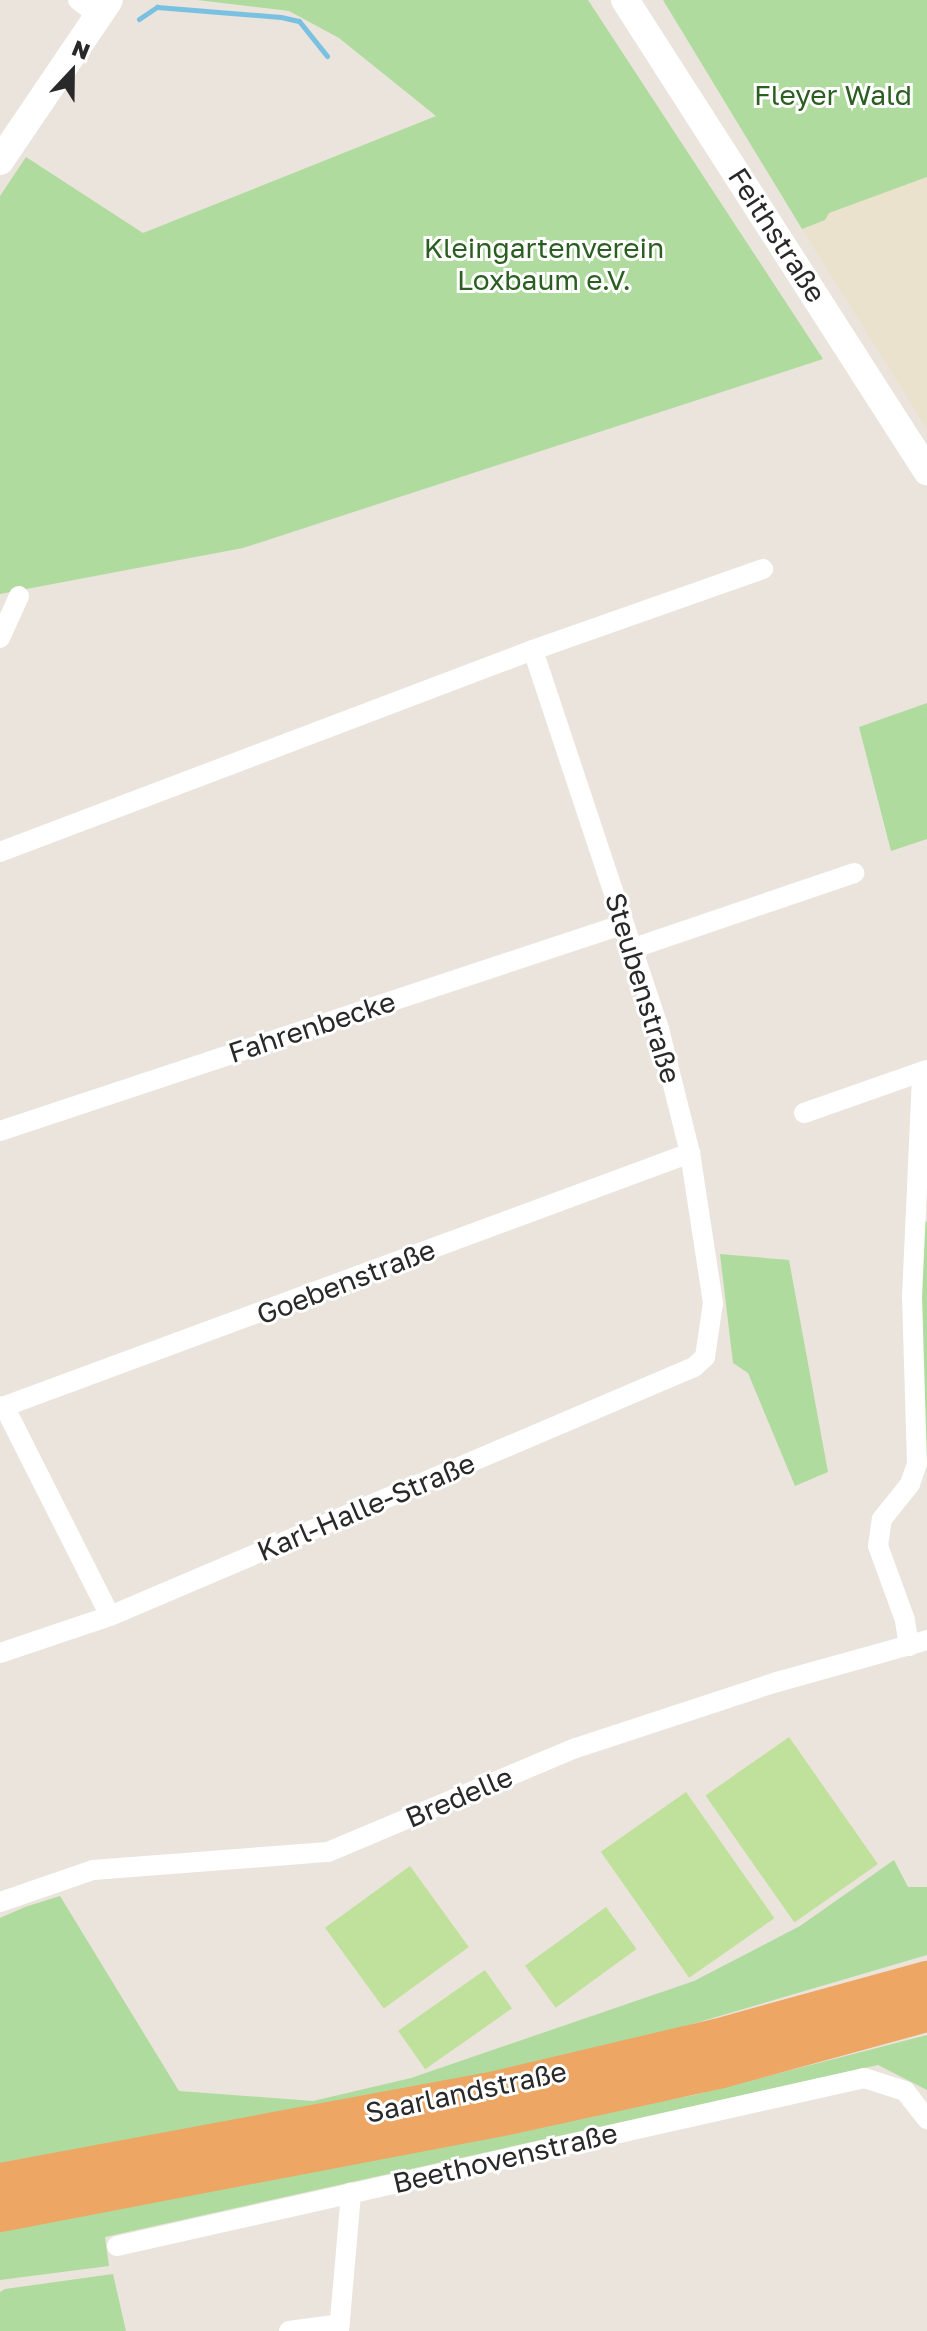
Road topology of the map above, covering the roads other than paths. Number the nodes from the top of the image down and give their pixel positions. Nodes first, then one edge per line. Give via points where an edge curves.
1 (625, 0) edge
2 (95, 5) edge
3 (0, 161) edge
4 (927, 471) edge
5 (763, 569) dead end
6 (19, 596) dead end
7 (0, 638) edge
8 (533, 650) junction
9 (0, 852) edge
10 (854, 873) dead end
11 (624, 924) junction
12 (631, 949) junction
13 (924, 1071) edge
14 (804, 1113) dead end
15 (0, 1131) edge
16 (690, 1153) junction
17 (712, 1336) joint
18 (2, 1407) edge
19 (110, 1616) junction
20 (921, 1645) edge
21 (0, 1653) edge
22 (0, 1902) edge
23 (927, 1980) edge
24 (927, 2013) edge
25 (927, 2119) edge
26 (0, 2182) edge
27 (351, 2193) junction
28 (0, 2213) edge
29 (117, 2246) dead end
30 (339, 2328) edge
31 (289, 2331) edge

1 - 4 main road, Feithstraße
2 - 3 main road
5 - 8 street
6 - 7 street
8 - 9 street
8 - 11 street, Steubenstraße
10 - 12 street
11 - 12 street, Steubenstraße
11 - 15 street, Fahrenbecke
12 - 16 street, Steubenstraße via 659,1029
13 - 14 street
13 - 20 street via 912,1297 917,1464 910,1484 882,1519 878,1546 905,1620
16 - 17 street, Steubenstraße via 705,1228
16 - 18 street, Goebenstraße
17 - 19 street, Karl-Halle-Straße via 705,1357 694,1367
18 - 19 street
19 - 21 street, Karl-Halle-Straße
20 - 22 street, Bredelle via 777,1682 576,1748 328,1852 93,1870
23 - 26 highway, Saarlandstraße via 716,2038 487,2092
24 - 28 highway, Saarlandstraße via 722,2069 502,2117
25 - 27 street, Beethovenstraße via 914,2098 864,2078
27 - 29 street, Beethovenstraße
27 - 30 street
30 - 31 street

